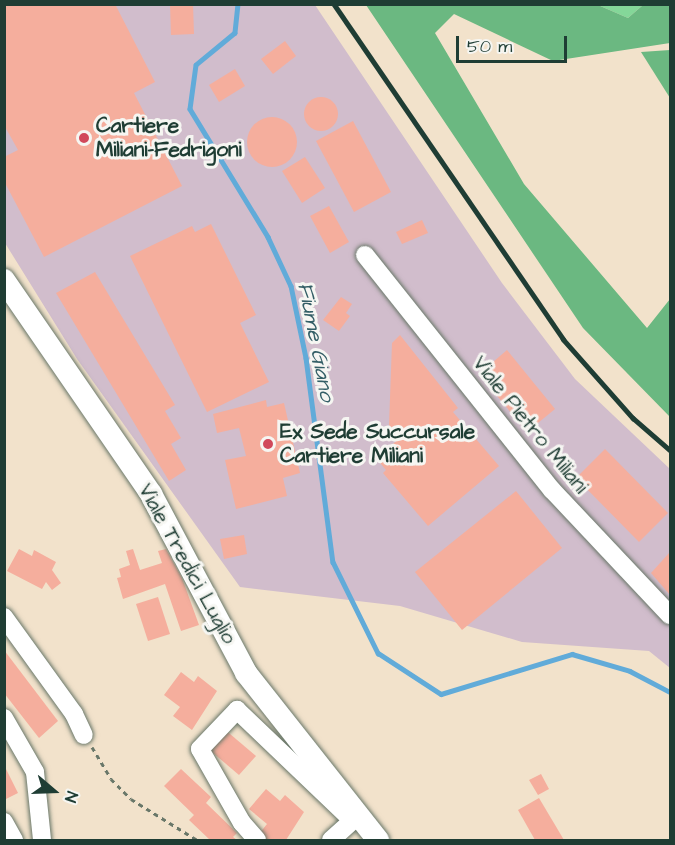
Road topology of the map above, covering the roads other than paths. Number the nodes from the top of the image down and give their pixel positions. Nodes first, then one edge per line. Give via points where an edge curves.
1 (365, 255) dead end
2 (4, 280) edge
3 (670, 615) edge
4 (4, 616) edge
5 (4, 718) edge
6 (84, 735) road end
7 (355, 819) junction
8 (4, 822) edge
9 (14, 840) edge
10 (42, 840) edge
11 (257, 840) edge
12 (331, 840) edge
13 (378, 840) edge

1 - 3 street, Viale Pietro Miliani via 552,490
2 - 7 main road, Viale Tredici Luglio via 151,494 246,673
4 - 6 street via 74,714
5 - 10 street via 35,772
7 - 11 street, Viale Tredici Luglio via 237,710 200,749 242,823
7 - 12 street
7 - 13 main road, Viale Tredici Luglio
8 - 9 street

